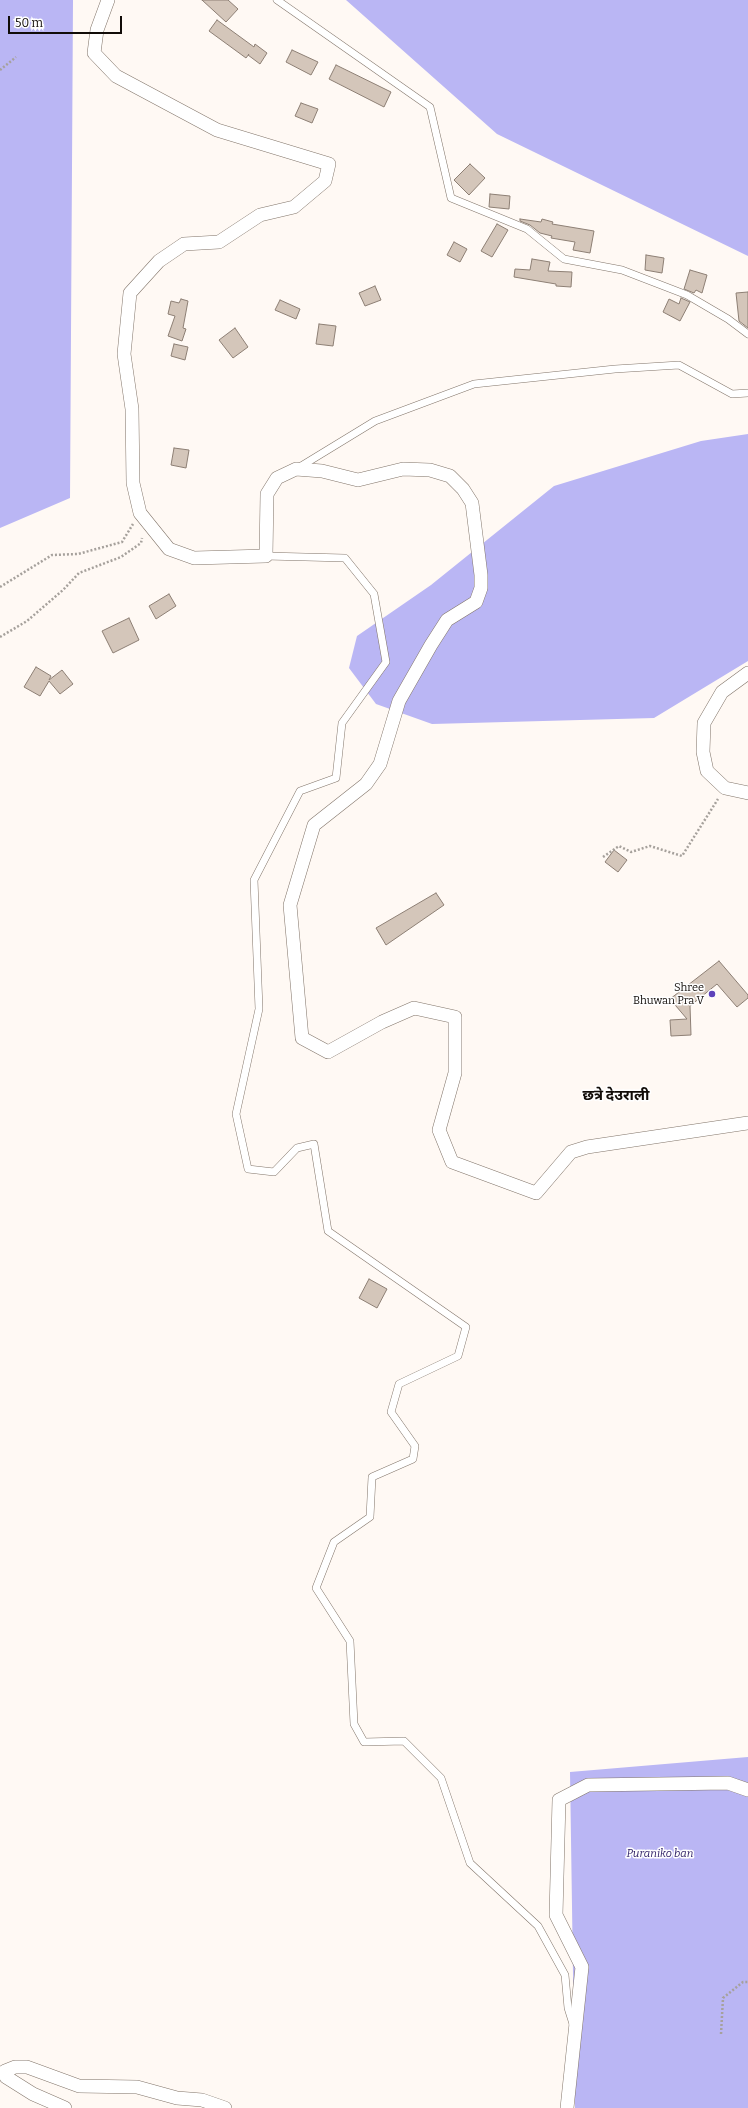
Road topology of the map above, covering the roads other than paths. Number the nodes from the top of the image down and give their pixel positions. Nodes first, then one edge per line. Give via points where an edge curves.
1 (108, 0) edge
2 (277, 0) edge
3 (748, 334) edge
4 (748, 393) edge
5 (296, 469) junction
6 (266, 556) junction
7 (748, 673) edge
8 (748, 793) edge
9 (748, 1123) edge
10 (748, 1790) edge
11 (574, 2030) junction
12 (64, 2108) edge
13 (225, 2108) edge
14 (567, 2108) edge

1 - 6 street via 97,30 94,53 116,76 217,130 329,164 326,181 294,207 260,215 219,242 184,244 159,261 130,293 124,354 132,409 133,483 143,518 169,549 194,558
2 - 3 lane via 430,107 451,198 527,229 564,259 622,270 687,295
4 - 5 lane via 732,394 679,365 474,384 375,421
5 - 6 street via 277,478 267,494
5 - 9 street via 322,471 358,480 403,469 430,470 450,476 472,503 481,588 476,602 447,620 399,701 380,764 366,784 314,826 290,905 302,1038 328,1052 382,1022 414,1008 455,1017 455,1073 439,1130 452,1162 536,1193 571,1152 586,1147
6 - 11 lane via 345,558 374,594 386,662 342,723 336,778 300,791 254,880 259,1009 236,1114 248,1169 274,1172 297,1148 314,1144 328,1231 466,1326 458,1356 399,1384 391,1412 415,1446 413,1458 372,1477 370,1517 334,1542 316,1588 350,1641 354,1724 364,1742 404,1741 441,1778 470,1864 538,1926 565,1974 568,2008
7 - 8 street via 722,692 704,722 703,752 707,771 725,788
10 - 11 street via 728,1783 588,1785 559,1800 556,1915 582,1967
11 - 14 street
12 - 13 street via 33,2094 6,2077 4,2071 15,2067 28,2067 79,2086 137,2087 177,2098 202,2100

